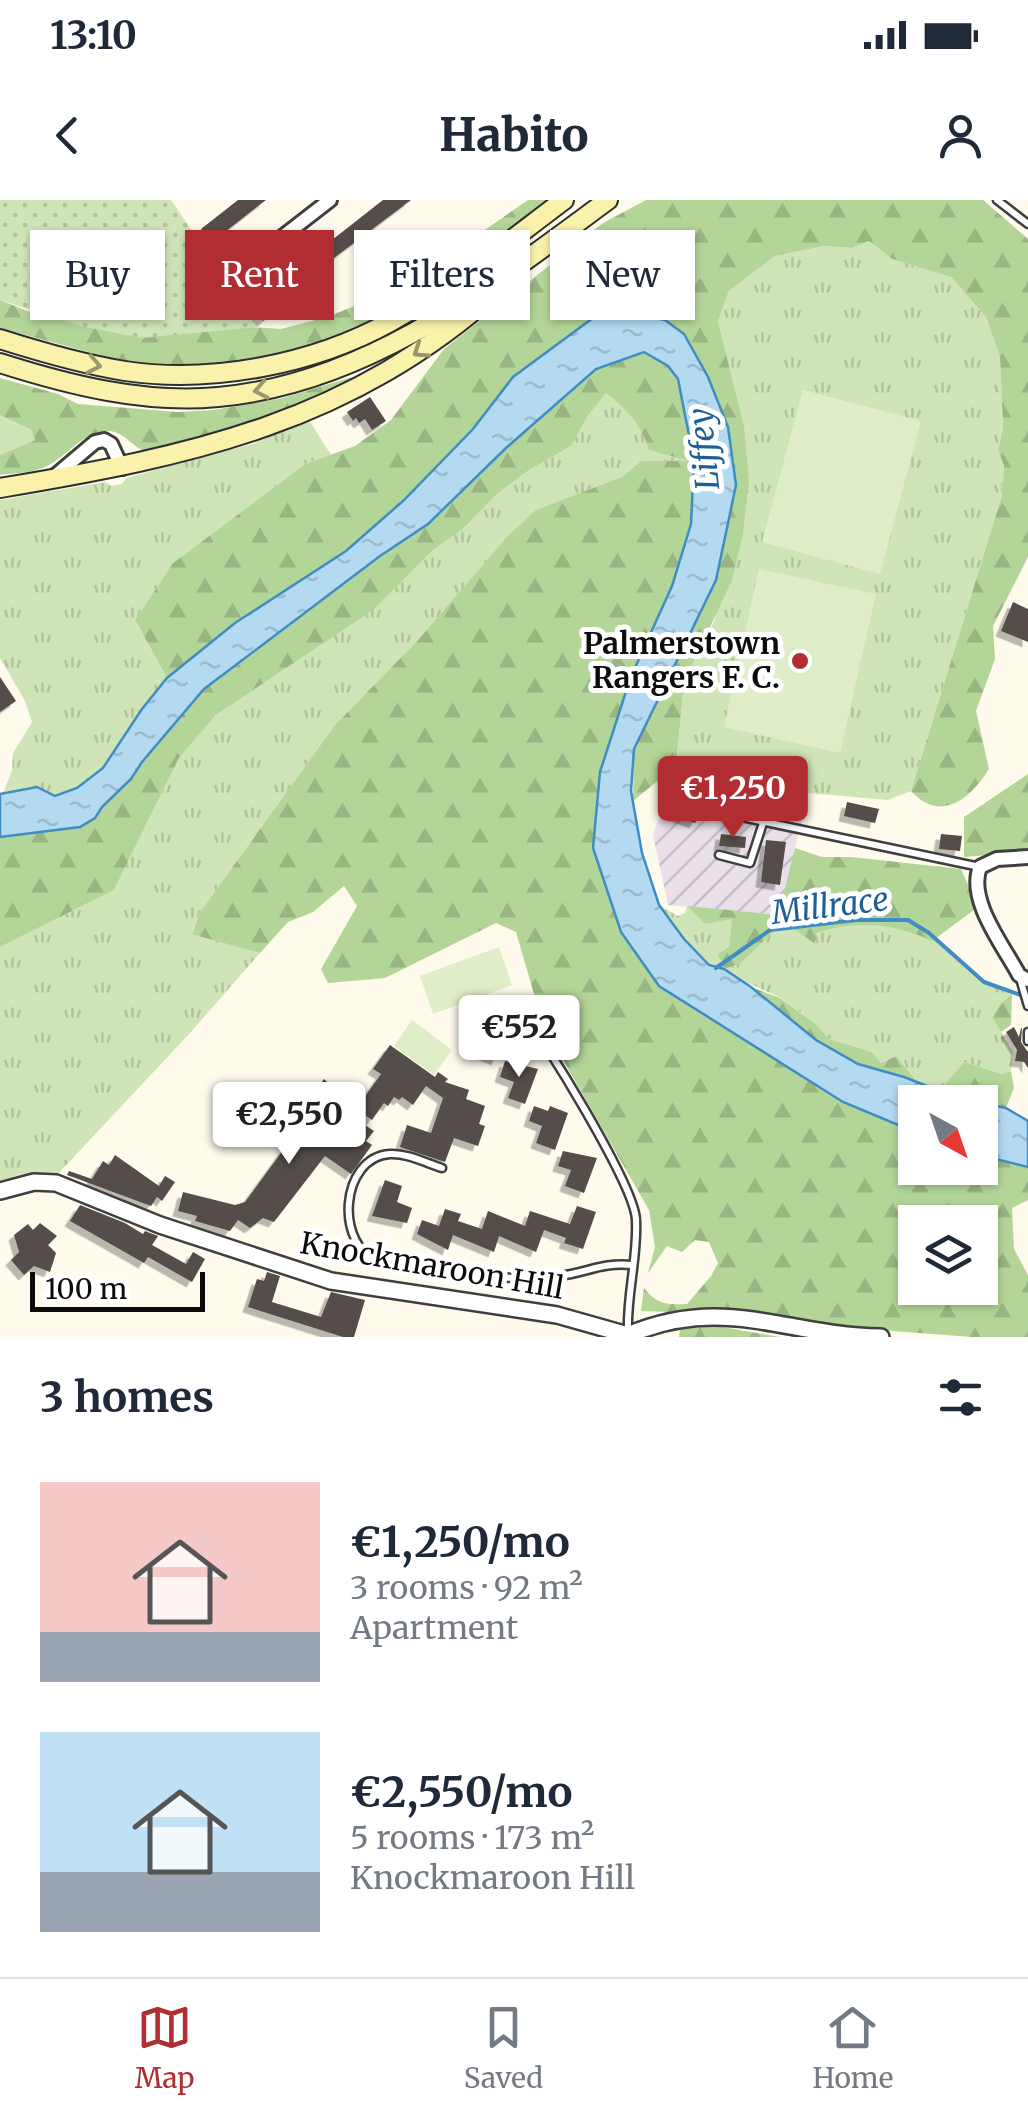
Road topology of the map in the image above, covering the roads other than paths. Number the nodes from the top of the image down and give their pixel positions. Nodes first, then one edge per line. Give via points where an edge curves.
1 (330, 200) edge
2 (564, 200) edge
3 (608, 200) edge
4 (997, 200) edge
5 (1028, 224) edge
6 (291, 230) edge
7 (548, 244) junction
8 (0, 339) edge
9 (0, 363) edge
10 (122, 468) junction
11 (50, 480) junction
12 (0, 488) edge
13 (713, 811) dead end
14 (763, 823) junction
15 (719, 855) dead end
16 (1028, 857) edge
17 (980, 866) junction
18 (1024, 990) edge
19 (518, 1004) dead end
20 (1028, 1032) edge
21 (1028, 1041) edge
22 (442, 1168) dead end
23 (0, 1191) edge
24 (632, 1265) junction
25 (608, 1333) edge
26 (630, 1336) edge
27 (881, 1337) edge

1 - 6 street
8 -> 2 main road via 128,371 212,372 313,354 389,323
3 - 7 main road
4 - 5 lane
7 -> 9 main road via 397,343 262,390 217,398 140,395
7 -> 10 main road via 461,322 376,378 270,428
10 - 11 main road
10 - 11 street via 104,440
11 - 12 main road
13 - 14 lane
14 - 15 lane via 750,863
14 - 17 lane
16 - 17 street
17 - 18 street via 978,894
19 - 24 lane via 634,1203
20 - 21 lane
22 - 24 lane via 403,1155 374,1158 348,1201 363,1254 383,1264 517,1278
23 - 25 street, Knockmaroon Hill via 56,1183 332,1281 557,1315
24 - 26 lane
25 - 26 street, Knockmaroon Hill
26 - 27 street via 676,1318 724,1316

